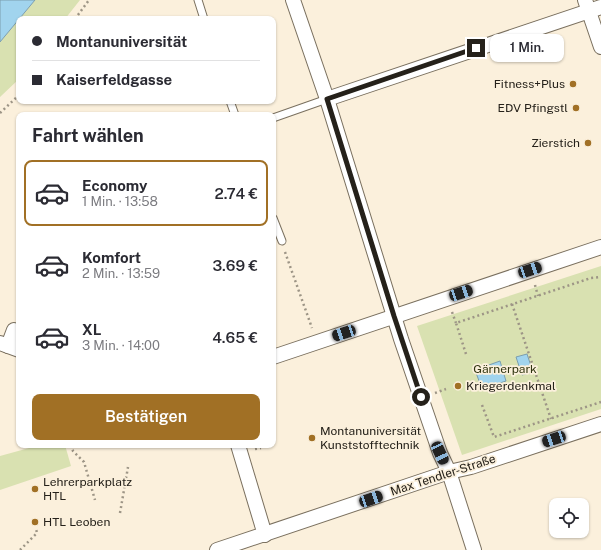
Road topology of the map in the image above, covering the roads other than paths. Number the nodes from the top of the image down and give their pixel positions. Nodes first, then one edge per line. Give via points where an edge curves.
1 (198, 0) edge
2 (293, 0) edge
3 (592, 6) edge
4 (203, 16) edge
5 (601, 47) edge
6 (327, 99) junction
7 (276, 117) edge
8 (276, 226) edge
9 (282, 241) road end
10 (601, 247) edge
11 (394, 316) junction
12 (14, 330) dead end
13 (9, 346) edge
14 (276, 356) edge
15 (601, 424) edge
16 (239, 448) edge
17 (449, 472) junction
18 (265, 535) junction
19 (217, 550) edge
20 (474, 550) edge

1 - 4 lane
2 - 6 street
3 - 5 street
3 - 6 street
6 - 7 lane
6 - 11 street
8 - 9 lane
10 - 11 street
11 - 14 street
11 - 17 street via 440,453
12 - 13 street
15 - 17 street, Max Tendler-Straße
16 - 18 street
17 - 18 street, Max Tendler-Straße
17 - 20 street
18 - 19 street, Max Tendler-Straße

